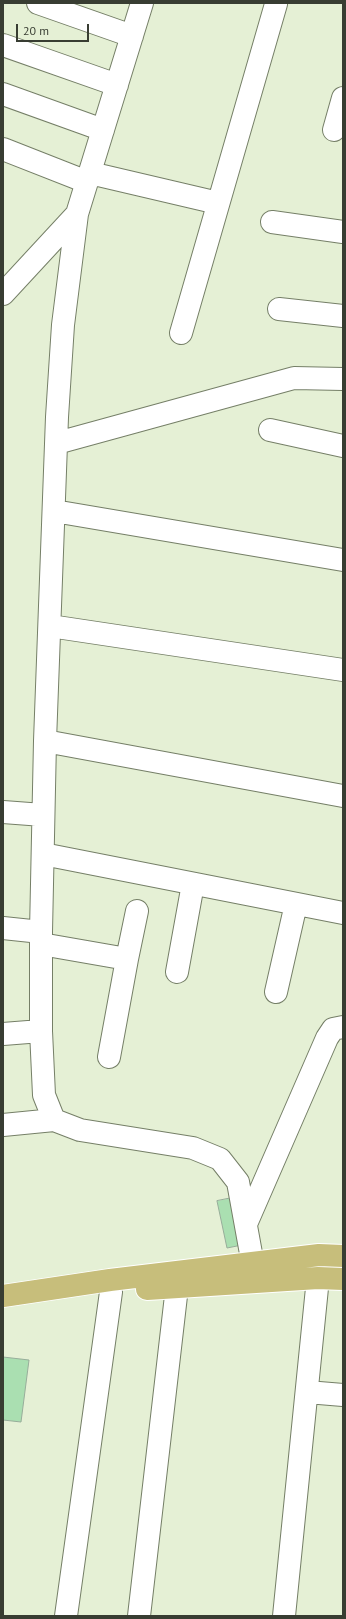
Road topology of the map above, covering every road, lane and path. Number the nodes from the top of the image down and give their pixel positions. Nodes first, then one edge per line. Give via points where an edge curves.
1 (38, 3) edge
2 (142, 3) edge
3 (276, 4) edge
4 (132, 36) junction
5 (3, 45) edge
6 (117, 85) junction
7 (3, 94) edge
8 (343, 98) edge
9 (103, 130) junction
10 (334, 130) dead end
11 (3, 149) edge
12 (89, 177) junction
13 (218, 202) junction
14 (77, 214) junction
15 (272, 222) dead end
16 (343, 232) edge
17 (3, 294) edge
18 (279, 308) dead end
19 (343, 316) edge
20 (181, 333) dead end
21 (343, 379) edge
22 (270, 430) dead end
23 (57, 444) junction
24 (343, 446) edge
25 (54, 511) junction
26 (343, 560) edge
27 (50, 626) junction
28 (343, 670) edge
29 (45, 741) junction
30 (343, 796) edge
31 (3, 812) edge
32 (44, 815) junction
33 (43, 854) junction
34 (193, 884) junction
35 (296, 904) junction
36 (137, 911) dead end
37 (343, 913) edge
38 (3, 928) edge
39 (41, 938) junction
40 (127, 959) junction
41 (177, 972) dead end
42 (276, 992) dead end
43 (343, 1027) edge
44 (41, 1031) junction
45 (3, 1034) edge
46 (109, 1057) dead end
47 (54, 1120) junction
48 (3, 1125) edge
49 (246, 1224) junction
50 (343, 1256) edge
51 (255, 1272) junction
52 (318, 1278) junction
53 (343, 1279) edge
54 (177, 1287) junction
55 (111, 1292) junction
56 (3, 1296) edge
57 (3, 1311) edge
58 (307, 1392) junction
59 (343, 1395) edge
60 (66, 1616) edge
61 (139, 1616) edge
62 (284, 1616) edge

1 - 4 street
2 - 4 street
3 - 13 street
4 - 6 street
5 - 6 street
6 - 9 street
7 - 9 street
8 - 10 street
9 - 12 street
11 - 12 street
12 - 13 street
12 - 14 street
13 - 20 street
14 - 17 street
14 - 23 street via 63,325
15 - 16 street
18 - 19 street
21 - 23 street via 294,378
22 - 24 street
23 - 25 street
25 - 26 street
25 - 27 street
27 - 28 street
27 - 29 street
29 - 30 street
29 - 32 street
31 - 32 street
32 - 33 street
33 - 34 street
33 - 39 street
34 - 35 street
34 - 41 street
35 - 37 street
35 - 42 street
36 - 40 street
38 - 39 street
39 - 40 street
39 - 44 street
40 - 46 street
43 - 49 street via 333,1029 327,1038
44 - 45 street
44 - 47 street via 44,1094
47 - 48 street
47 - 49 street via 80,1130 193,1148 220,1159 238,1182
49 - 51 street
50 - 51 main road via 319,1255
51 - 52 main road
51 - 54 main road
51 - 56 main road via 110,1280
52 - 53 main road
52 - 58 street
54 - 55 main road
54 - 61 street
55 - 57 main road
55 - 60 street
58 - 59 street
58 - 62 street

